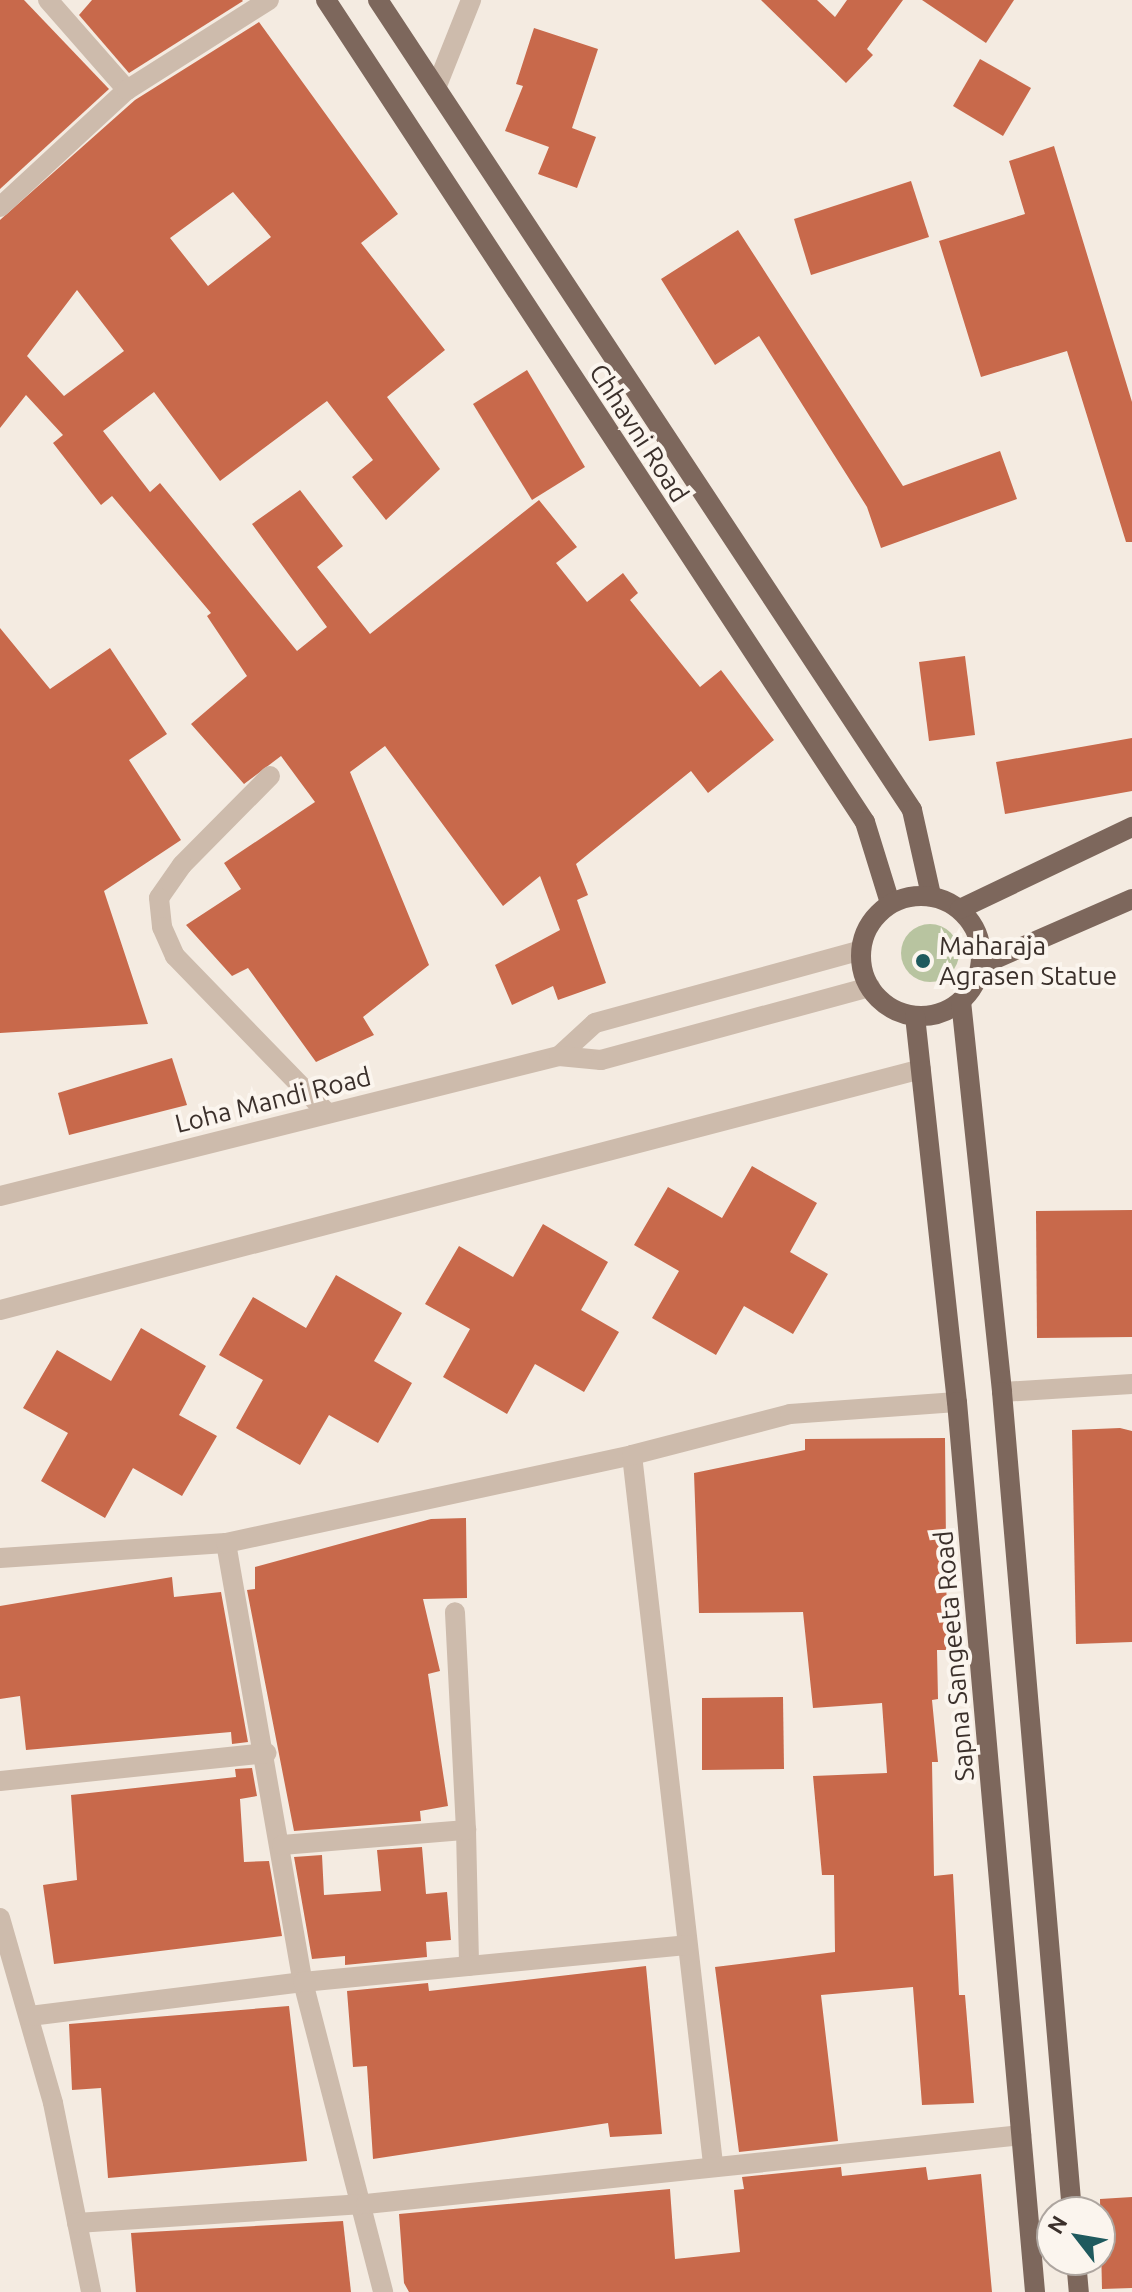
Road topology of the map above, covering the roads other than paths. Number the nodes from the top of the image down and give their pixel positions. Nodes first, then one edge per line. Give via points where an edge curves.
1 (48, 0) edge
2 (269, 0) edge
3 (326, 0) edge
4 (378, 0) edge
5 (471, 0) edge
6 (436, 88) junction
7 (127, 90) junction
8 (0, 207) edge
9 (270, 776) dead end
10 (1132, 827) edge
11 (931, 895) junction
12 (1132, 899) edge
13 (890, 903) junction
14 (960, 909) junction
15 (861, 950) junction
16 (981, 965) junction
17 (870, 987) junction
18 (961, 1001) junction
19 (915, 1016) junction
20 (559, 1056) junction
21 (921, 1069) junction
22 (326, 1112) junction
23 (0, 1196) edge
24 (0, 1310) edge
25 (1132, 1384) edge
26 (1002, 1392) junction
27 (957, 1402) junction
28 (632, 1455) junction
29 (226, 1543) junction
30 (0, 1558) edge
31 (455, 1612) dead end
32 (267, 1753) junction
33 (0, 1781) edge
34 (466, 1830) junction
35 (282, 1845) junction
36 (0, 1918) edge
37 (686, 1945) junction
38 (469, 1966) junction
39 (303, 1982) junction
40 (30, 2016) junction
41 (1021, 2135) junction
42 (713, 2164) junction
43 (1071, 2196) edge
44 (366, 2204) junction
45 (77, 2223) junction
46 (91, 2292) edge
47 (383, 2292) edge
48 (1035, 2292) edge

1 - 7 street
2 - 7 street
3 - 13 main road, Chhavni Road via 865,822
4 - 6 main road, Chhavni Road
5 - 6 street
6 - 11 main road, Chhavni Road via 912,810
7 - 8 street
9 - 22 street via 182,865 159,898 162,927 175,956
10 - 14 main road
11 - 13 main road
11 - 14 main road
12 - 16 main road
13 - 15 main road via 875,916
14 - 16 main road via 973,925
15 - 17 main road
15 - 20 street via 595,1023
16 - 18 main road
17 - 19 main road via 891,1009
17 - 20 street via 601,1060
18 - 19 main road
18 - 26 main road
19 - 21 main road, Sapna Sangeeta Road
20 - 22 street, Loha Mandi Road
21 - 24 street
21 - 27 main road, Sapna Sangeeta Road
22 - 23 street, Loha Mandi Road
25 - 26 street
26 - 43 main road
27 - 28 street via 790,1414
27 - 41 main road, Sapna Sangeeta Road
28 - 29 street
28 - 37 street
29 - 30 street
29 - 32 street
31 - 34 street
32 - 33 street
32 - 35 street
34 - 35 street
34 - 38 street
35 - 39 street
36 - 40 street
37 - 38 street
37 - 42 street
38 - 39 street
39 - 40 street
39 - 44 street
40 - 45 street
41 - 42 street
41 - 48 main road, Sapna Sangeeta Road
42 - 44 street
44 - 45 street
44 - 47 street
45 - 46 street

